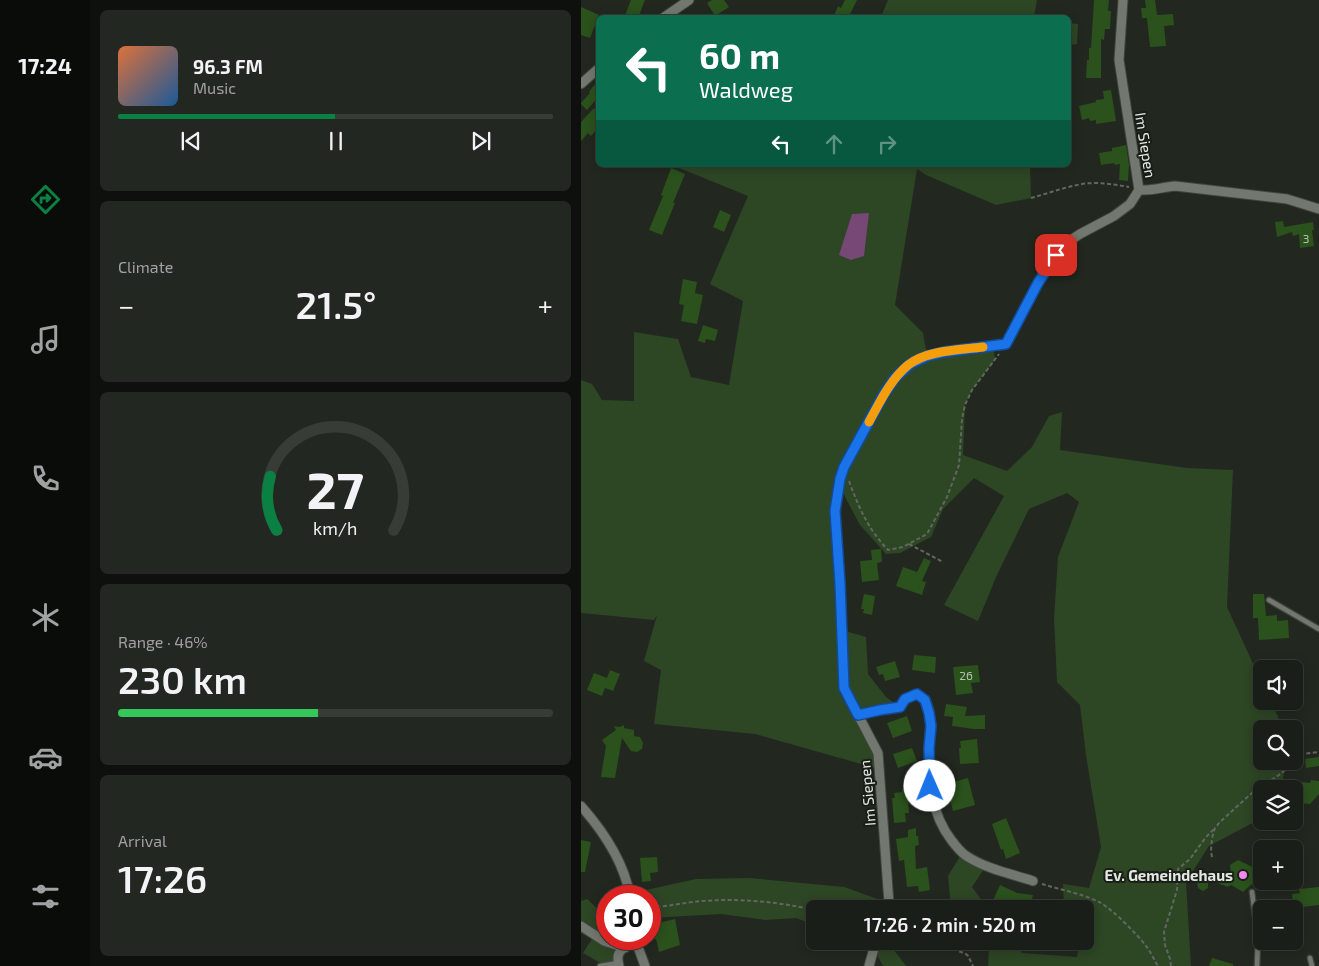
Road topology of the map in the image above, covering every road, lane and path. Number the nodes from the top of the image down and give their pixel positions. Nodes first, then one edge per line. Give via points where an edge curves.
1 (689, 0) edge
2 (1123, 0) edge
3 (667, 15) edge
4 (596, 71) edge
5 (581, 84) edge
6 (1139, 190) junction
7 (1031, 198) dead end
8 (1319, 209) edge
9 (1006, 344) junction
10 (844, 467) junction
11 (909, 544) junction
12 (943, 562) dead end
13 (1269, 600) dead end
14 (1319, 629) edge
15 (858, 715) junction
16 (1319, 752) edge
17 (1303, 754) edge
18 (1285, 770) edge
19 (581, 806) edge
20 (1215, 828) junction
21 (1213, 857) dead end
22 (1033, 880) joint
23 (628, 885) edge
24 (1252, 892) dead end
25 (889, 900) edge
26 (661, 906) edge
27 (806, 908) edge
28 (581, 926) edge
29 (596, 936) edge
30 (622, 950) edge
31 (639, 950) edge
32 (873, 950) edge
33 (955, 950) edge
34 (1311, 958) dead end
35 (619, 964) edge
36 (600, 966) edge
37 (645, 966) edge
38 (869, 966) edge
39 (973, 966) edge
40 (1158, 966) edge
41 (1171, 966) edge
42 (1257, 966) edge
43 (1312, 966) edge

1 - 3 street
2 - 6 street, Im Siepen via 1119,60
4 - 5 street
6 - 7 path via 1114,184 1078,184
6 - 8 street via 1175,186 1287,199
6 - 9 street, Im Siepen via 1130,204 1068,242 1056,255
9 - 10 street, Im Siepen via 944,352 910,364 884,394
9 - 11 path via 972,390 965,405 959,465 947,497 927,534
10 - 11 path via 867,524 878,539 888,550
10 - 15 street, Im Siepen via 835,511 844,688
11 - 12 path
13 - 14 lane
15 - 22 street via 900,707 905,699 917,694 925,700 931,726 930,786 945,832 970,858
15 - 25 street, Im Siepen via 878,753
16 - 17 path
18 - 20 path via 1253,792
19 - 23 street via 609,842
20 - 21 path
20 - 41 path via 1179,869 1177,890 1165,932
22 - 40 path via 1102,903 1146,946
24 - 42 lane via 1259,939
26 - 27 path via 741,900
28 - 29 street
30 - 35 street via 617,958
31 - 37 street
32 - 38 street
33 - 39 path via 968,956
34 - 43 lane
35 - 36 lane

